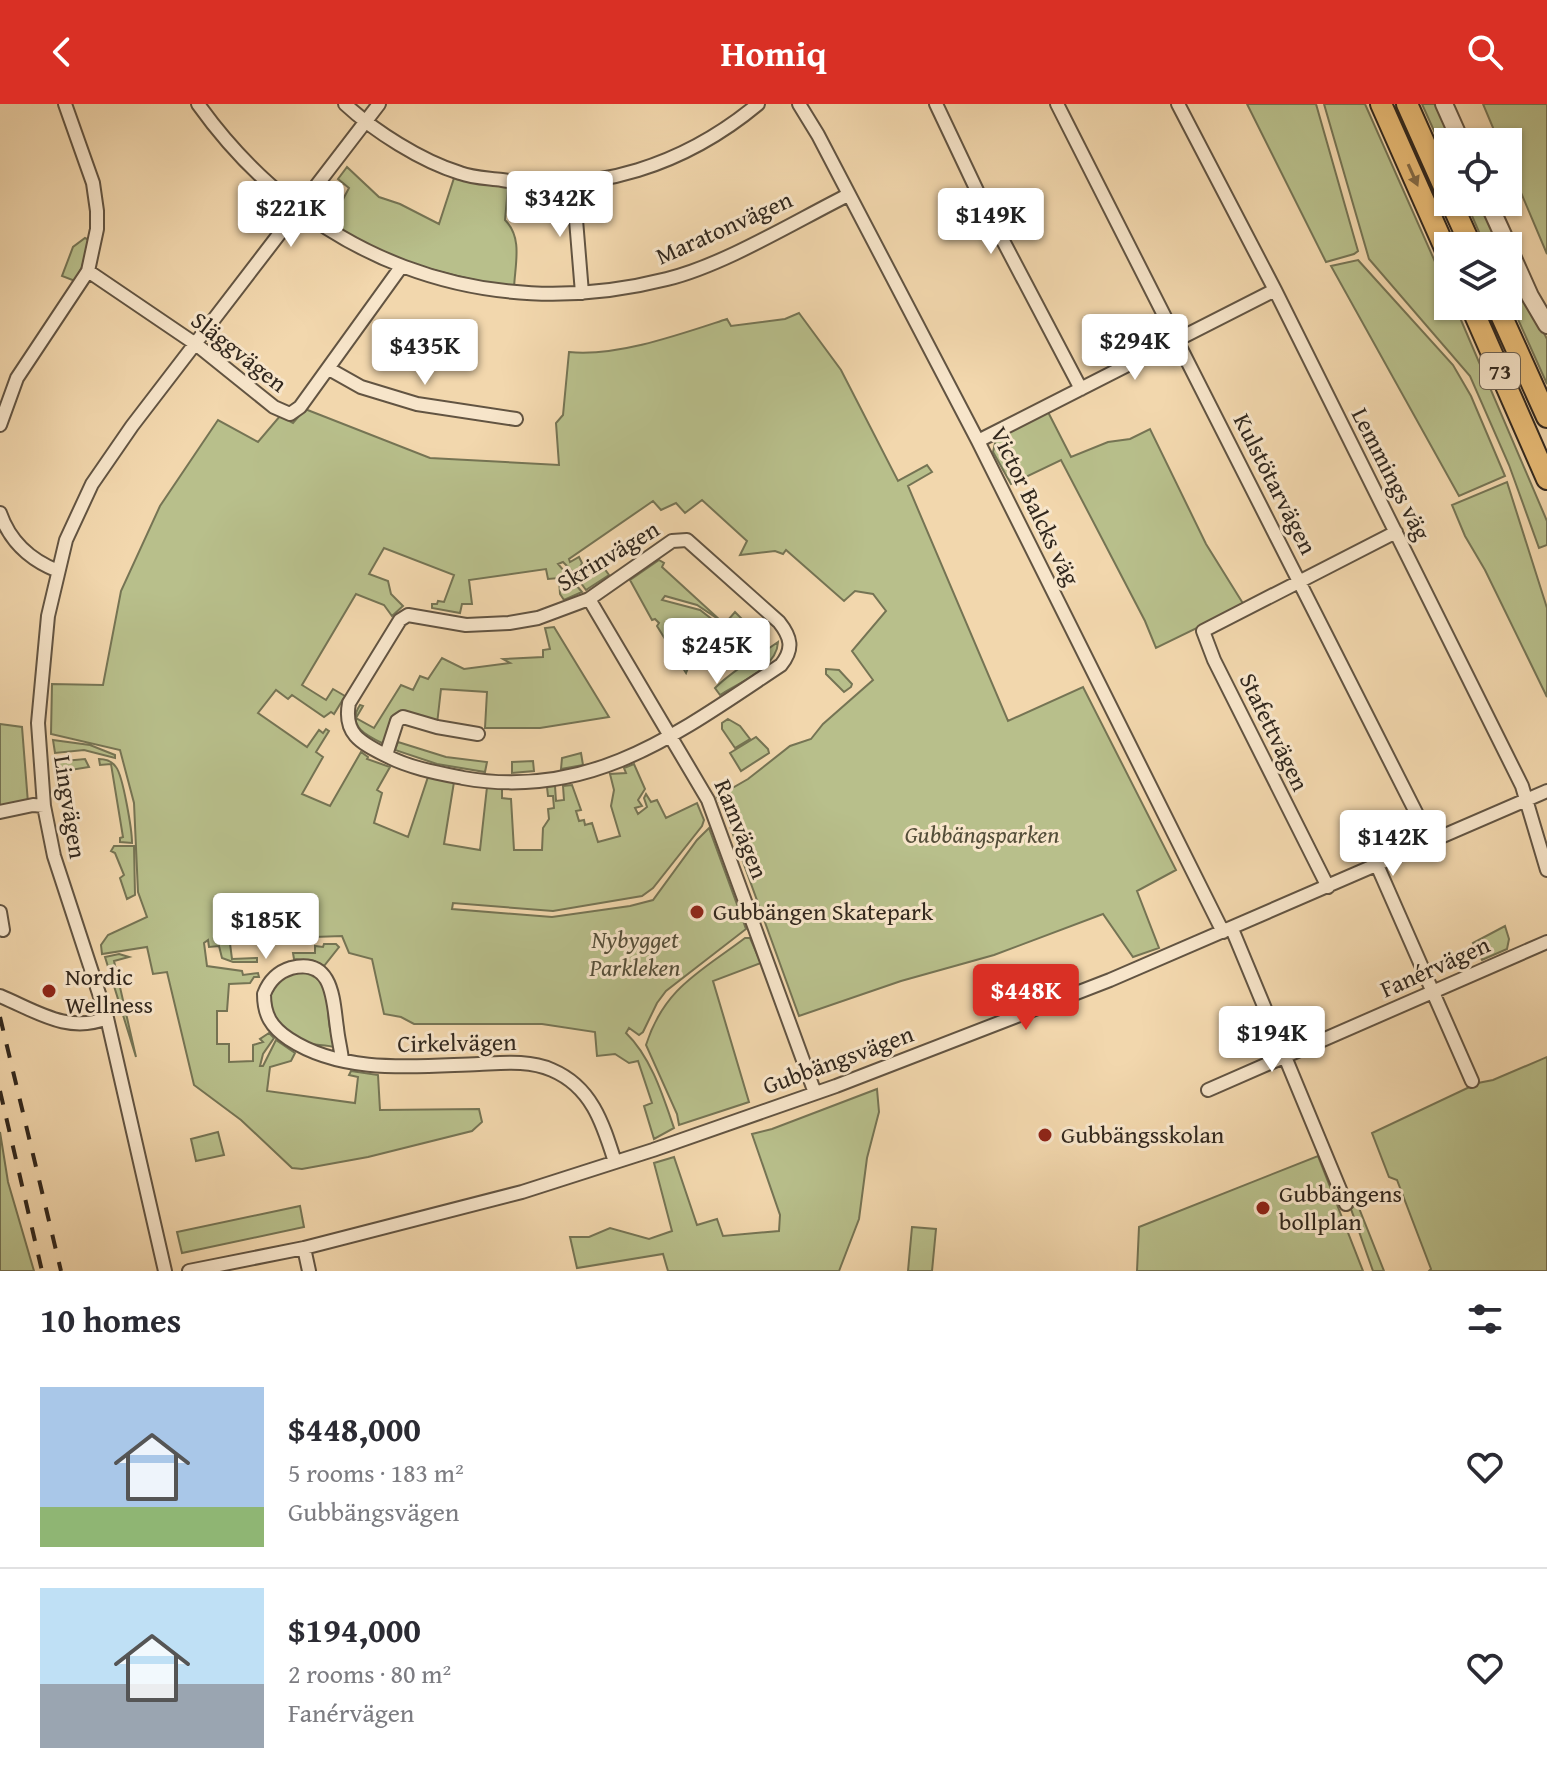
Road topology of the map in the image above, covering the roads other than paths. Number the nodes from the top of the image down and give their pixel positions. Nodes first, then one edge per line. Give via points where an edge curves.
1 (65, 104) edge
2 (198, 104) edge
3 (345, 104) edge
4 (379, 104) edge
5 (758, 104) edge
6 (799, 104) edge
7 (936, 104) edge
8 (1057, 104) edge
9 (1178, 104) edge
10 (1381, 104) edge
11 (1407, 104) edge
12 (1444, 104) edge
13 (365, 122) junction
14 (1455, 128) edge
15 (1434, 165) edge
16 (573, 183) junction
17 (848, 195) junction
18 (298, 209) junction
19 (1438, 232) edge
20 (401, 267) junction
21 (88, 271) junction
22 (1522, 278) edge
23 (1275, 290) junction
24 (582, 293) junction
25 (1477, 320) edge
26 (1503, 320) edge
27 (1547, 325) edge
28 (1176, 341) junction
29 (197, 345) junction
30 (329, 369) junction
31 (1081, 389) junction
32 (1547, 417) edge
33 (516, 419) dead end
34 (0, 425) edge
35 (978, 441) junction
36 (1547, 479) edge
37 (0, 513) edge
38 (1396, 532) junction
39 (58, 571) junction
40 (1300, 583) junction
41 (589, 599) junction
42 (478, 734) dead end
43 (672, 735) junction
44 (386, 755) junction
45 (1547, 791) edge
46 (1525, 801) junction
47 (44, 806) junction
48 (0, 812) edge
49 (1431, 842) junction
50 (1377, 865) junction
51 (1547, 870) edge
52 (1328, 887) junction
53 (0, 912) edge
54 (3, 930) dead end
55 (1228, 931) junction
56 (1547, 942) edge
57 (1432, 992) junction
58 (3, 997) edge
59 (107, 1018) junction
60 (1285, 1056) junction
61 (342, 1060) junction
62 (1472, 1081) dead end
63 (1208, 1090) dead end
64 (815, 1093) junction
65 (615, 1162) junction
66 (1346, 1204) dead end
67 (304, 1248) junction
68 (165, 1271) edge
69 (189, 1271) edge
70 (309, 1271) edge

1 - 21 street via 93,183 97,211
2 - 18 street, Maratonvägen via 247,165
3 - 13 street
4 - 13 street, Lingvägen
5 - 16 street via 699,146 670,159 639,171
6 - 17 street, Victor Balcks väg
7 - 31 street
8 - 28 street, Kulstötarvägen
9 - 23 street, Lemmings väg
10 -> 19 highway
11 - 15 highway
12 - 14 street
13 - 16 street via 460,174
13 - 18 street, Lingvägen
16 - 24 street
17 - 24 street, Maratonvägen via 670,279
17 - 35 street, Victor Balcks väg
18 - 20 street, Maratonvägen
18 - 29 street, Lingvägen
20 - 24 street, Maratonvägen via 513,292
20 - 30 street, Släggvägen
21 - 29 street, Släggvägen
21 - 34 street via 17,378
22 - 27 street
23 - 28 street
23 - 38 street, Lemmings väg
25 - 36 highway, 73
26 - 32 highway, 73
28 - 31 street
28 - 40 street, Kulstötarvägen
29 - 30 street, Släggvägen via 290,414
29 - 39 street, Lingvägen via 92,484
30 - 33 street via 361,387 417,404
31 - 35 street
35 - 55 street, Victor Balcks väg
37 - 39 street via 17,544 35,562
38 - 40 street
38 - 46 street, Lemmings väg
39 - 47 street, Lingvägen via 39,693
40 - 49 street, Kulstötarvägen
40 - 52 street, Stafettvägen via 1203,631
41 - 43 street, Ramvägen
41 - 43 street, Skrinvägen via 672,541 687,540 779,622 790,646 781,665
41 - 44 street, Skrinvägen via 509,623 466,625 408,615 400,620 349,703 346,718 362,742
42 - 44 street via 403,717
43 - 44 street via 611,766 544,781 480,781 436,773
43 - 64 street, Ramvägen via 716,820
45 - 46 street, Gubbängsvägen
46 - 49 street, Gubbängsvägen
46 - 51 street, Lemmings väg
47 - 48 street
47 - 59 street, Lingvägen via 54,856
49 - 50 street, Gubbängsvägen
50 - 52 street, Gubbängsvägen
50 - 57 street
52 - 55 street, Gubbängsvägen
53 - 54 street
55 - 60 street, Victor Balcks väg
55 - 64 street, Gubbängsvägen
56 - 57 street, Fanérvägen
57 - 60 street, Fanérvägen
57 - 62 street
58 - 59 street via 63,1023
59 - 68 street, Lingvägen
60 - 63 street, Fanérvägen
60 - 66 street, Victor Balcks väg
61 - 61 street, Cirkelvägen via 334,998 326,978 301,967 281,972 264,994 272,1026 308,1051
61 - 65 street, Cirkelvägen via 385,1066 521,1063 551,1069 580,1089 599,1114
64 - 65 street, Gubbängsvägen
65 - 67 street, Gubbängsvägen via 522,1192
67 - 69 street, Gubbängsvägen
67 - 70 street

